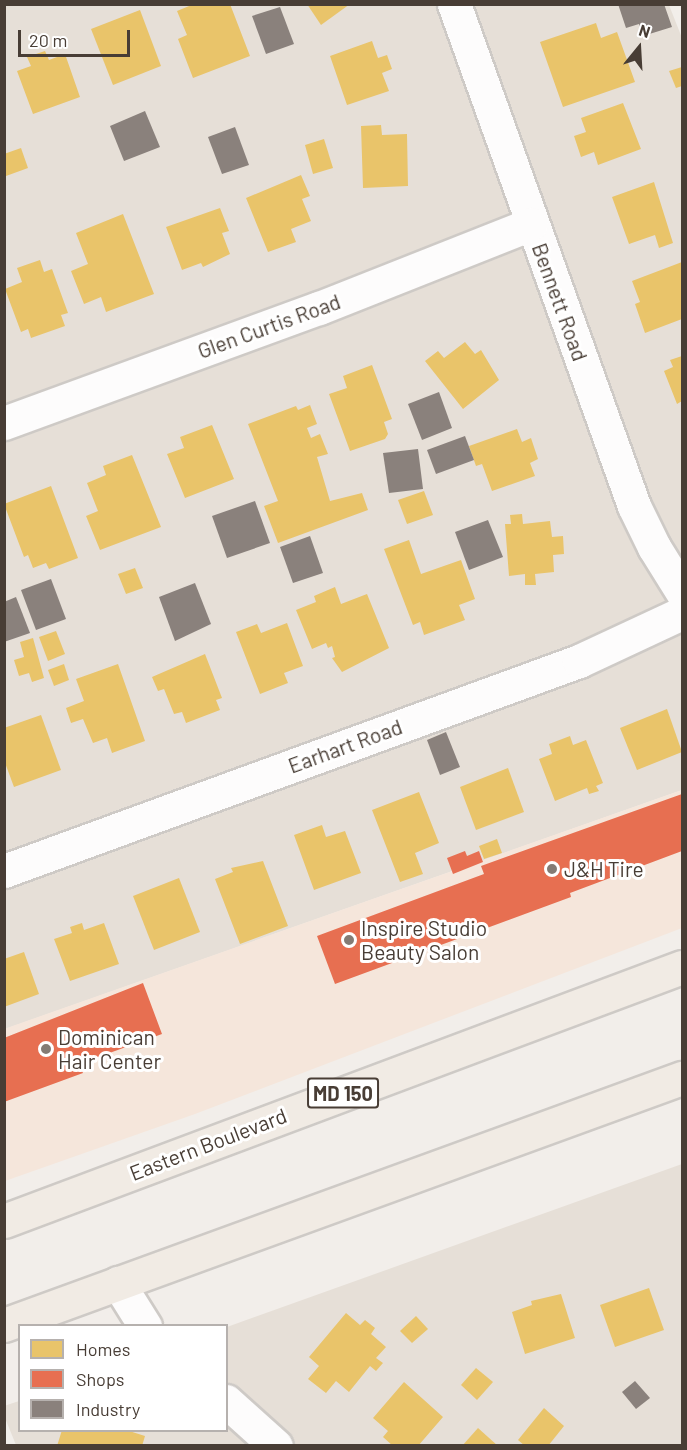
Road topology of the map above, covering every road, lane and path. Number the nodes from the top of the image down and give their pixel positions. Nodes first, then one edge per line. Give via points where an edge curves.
1 (454, 4) edge
2 (531, 224) junction
3 (4, 423) edge
4 (682, 592) edge
5 (682, 613) edge
6 (4, 871) edge
7 (682, 967) edge
8 (682, 1078) edge
9 (4, 1221) edge
10 (118, 1283) junction
11 (145, 1324) edge
12 (4, 1325) edge
13 (228, 1403) edge
14 (276, 1446) edge

1 - 2 street, Bennett Road
2 - 3 street, Glen Curtis Road via 319,308
2 - 4 street, Bennett Road via 634,506
5 - 6 street, Earhart Road via 579,661
7 - 9 main road, Eastern Boulevard / MD 150
8 - 10 main road
10 - 11 street
10 - 12 main road
13 - 14 street

